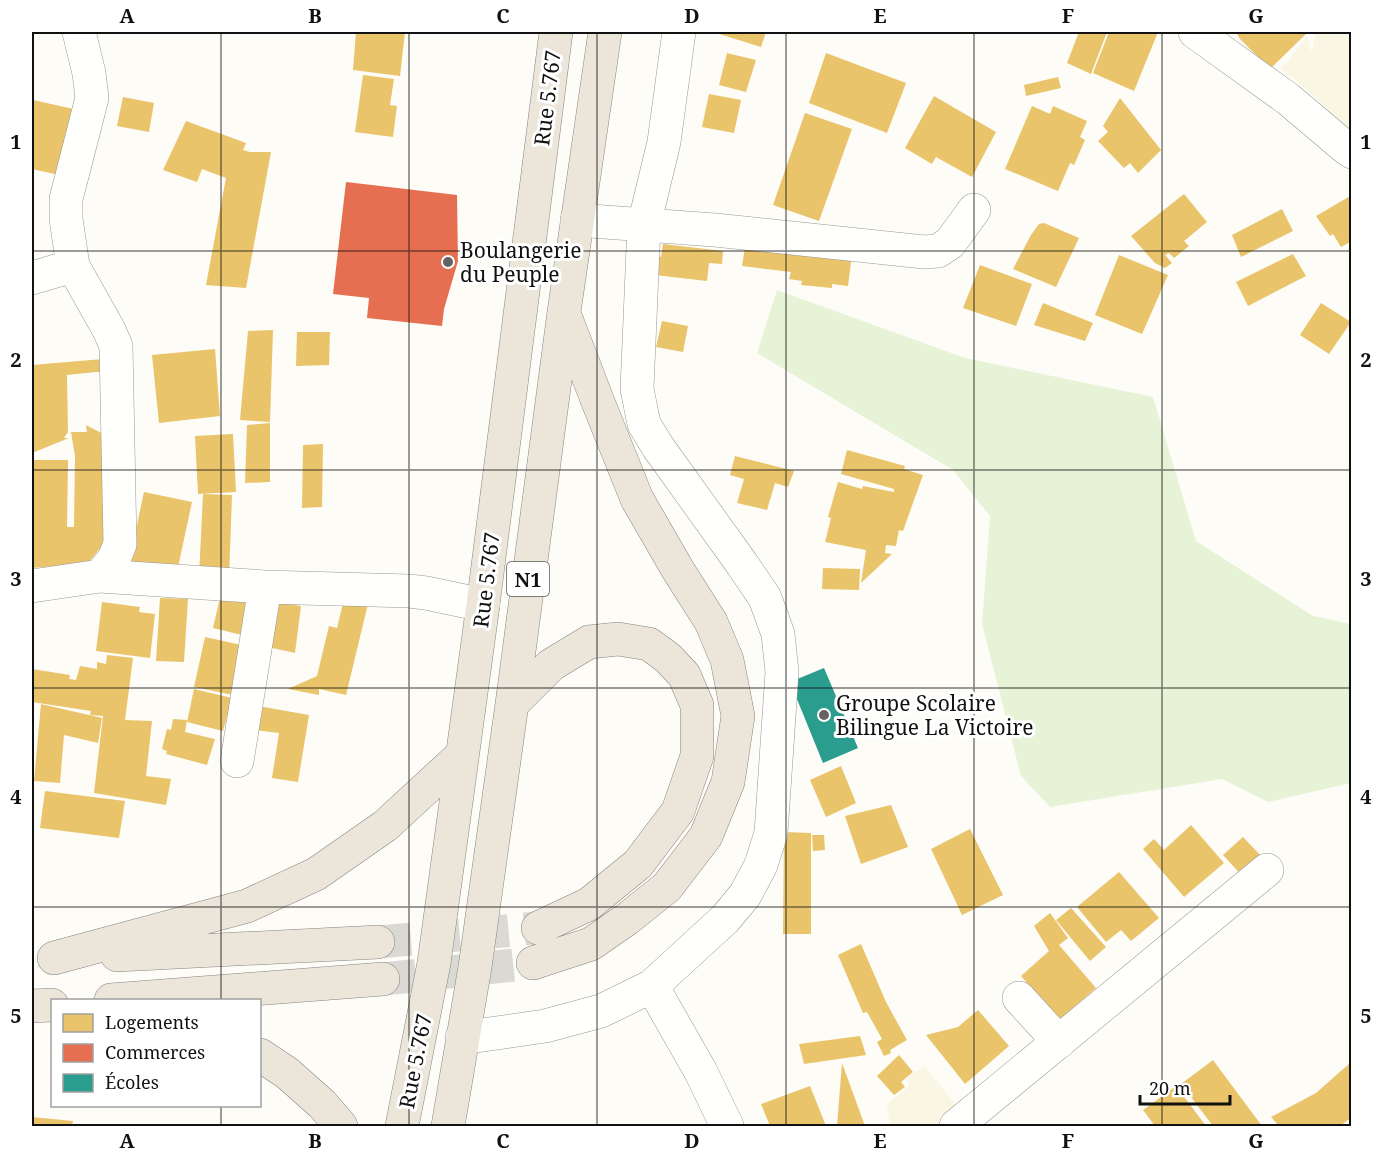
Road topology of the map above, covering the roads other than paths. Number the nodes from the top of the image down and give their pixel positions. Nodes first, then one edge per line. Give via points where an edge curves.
1 (79, 32) edge
2 (556, 32) edge
3 (605, 32) edge
4 (679, 32) edge
5 (1195, 32) edge
6 (1352, 152) edge
7 (974, 210) dead end
8 (577, 220) junction
9 (644, 225) junction
10 (73, 266) junction
11 (32, 278) edge
12 (564, 312) junction
13 (100, 576) junction
14 (32, 586) edge
15 (265, 587) junction
16 (483, 605) junction
17 (512, 704) junction
18 (462, 755) junction
19 (237, 761) dead end
20 (1266, 870) dead end
21 (538, 928) tunnel mouth
22 (378, 942) tunnel mouth
23 (43, 959) edge
24 (533, 963) tunnel mouth
25 (383, 979) tunnel mouth
26 (652, 986) junction
27 (1019, 998) dead end
28 (124, 999) edge
29 (462, 1038) junction
30 (1059, 1042) junction
31 (261, 1056) edge
32 (341, 1126) edge
33 (402, 1126) edge
34 (448, 1126) edge
35 (727, 1126) edge
36 (956, 1126) edge

1 - 10 street via 92,98 66,199
2 - 16 highway, Rue 5.767 / N1
3 - 8 highway, N1
4 - 9 street via 664,142
5 - 6 street via 1288,99
7 - 9 street via 950,243 938,251 924,252
8 - 9 street
8 - 12 highway, N1
9 - 26 street via 637,389 644,424 765,598 778,634 782,672 771,833 761,865 745,895 725,919
10 - 11 street
10 - 13 street via 116,346 120,544
12 - 17 highway, N1
12 - 24 highway via 637,499 711,622 727,660 738,716 728,782 706,836 667,887 591,944
13 - 14 street
13 - 15 street
15 - 16 street via 409,591
15 - 19 street
16 - 18 highway, Rue 5.767 / N1
17 - 21 highway via 551,666 589,642 618,639 649,644 668,658 684,675 697,705 697,756 678,811 638,864 589,904
17 - 29 highway, N1
18 - 23 highway via 384,826 316,874 247,906
18 - 33 highway, Rue 5.767 / N1 via 434,963
20 - 30 street
22 - 23 highway
25 - 28 highway
26 - 29 street via 601,1011 544,1026
26 - 35 street
27 - 30 street
29 - 34 highway, N1
30 - 36 street
31 - 32 highway via 287,1073

